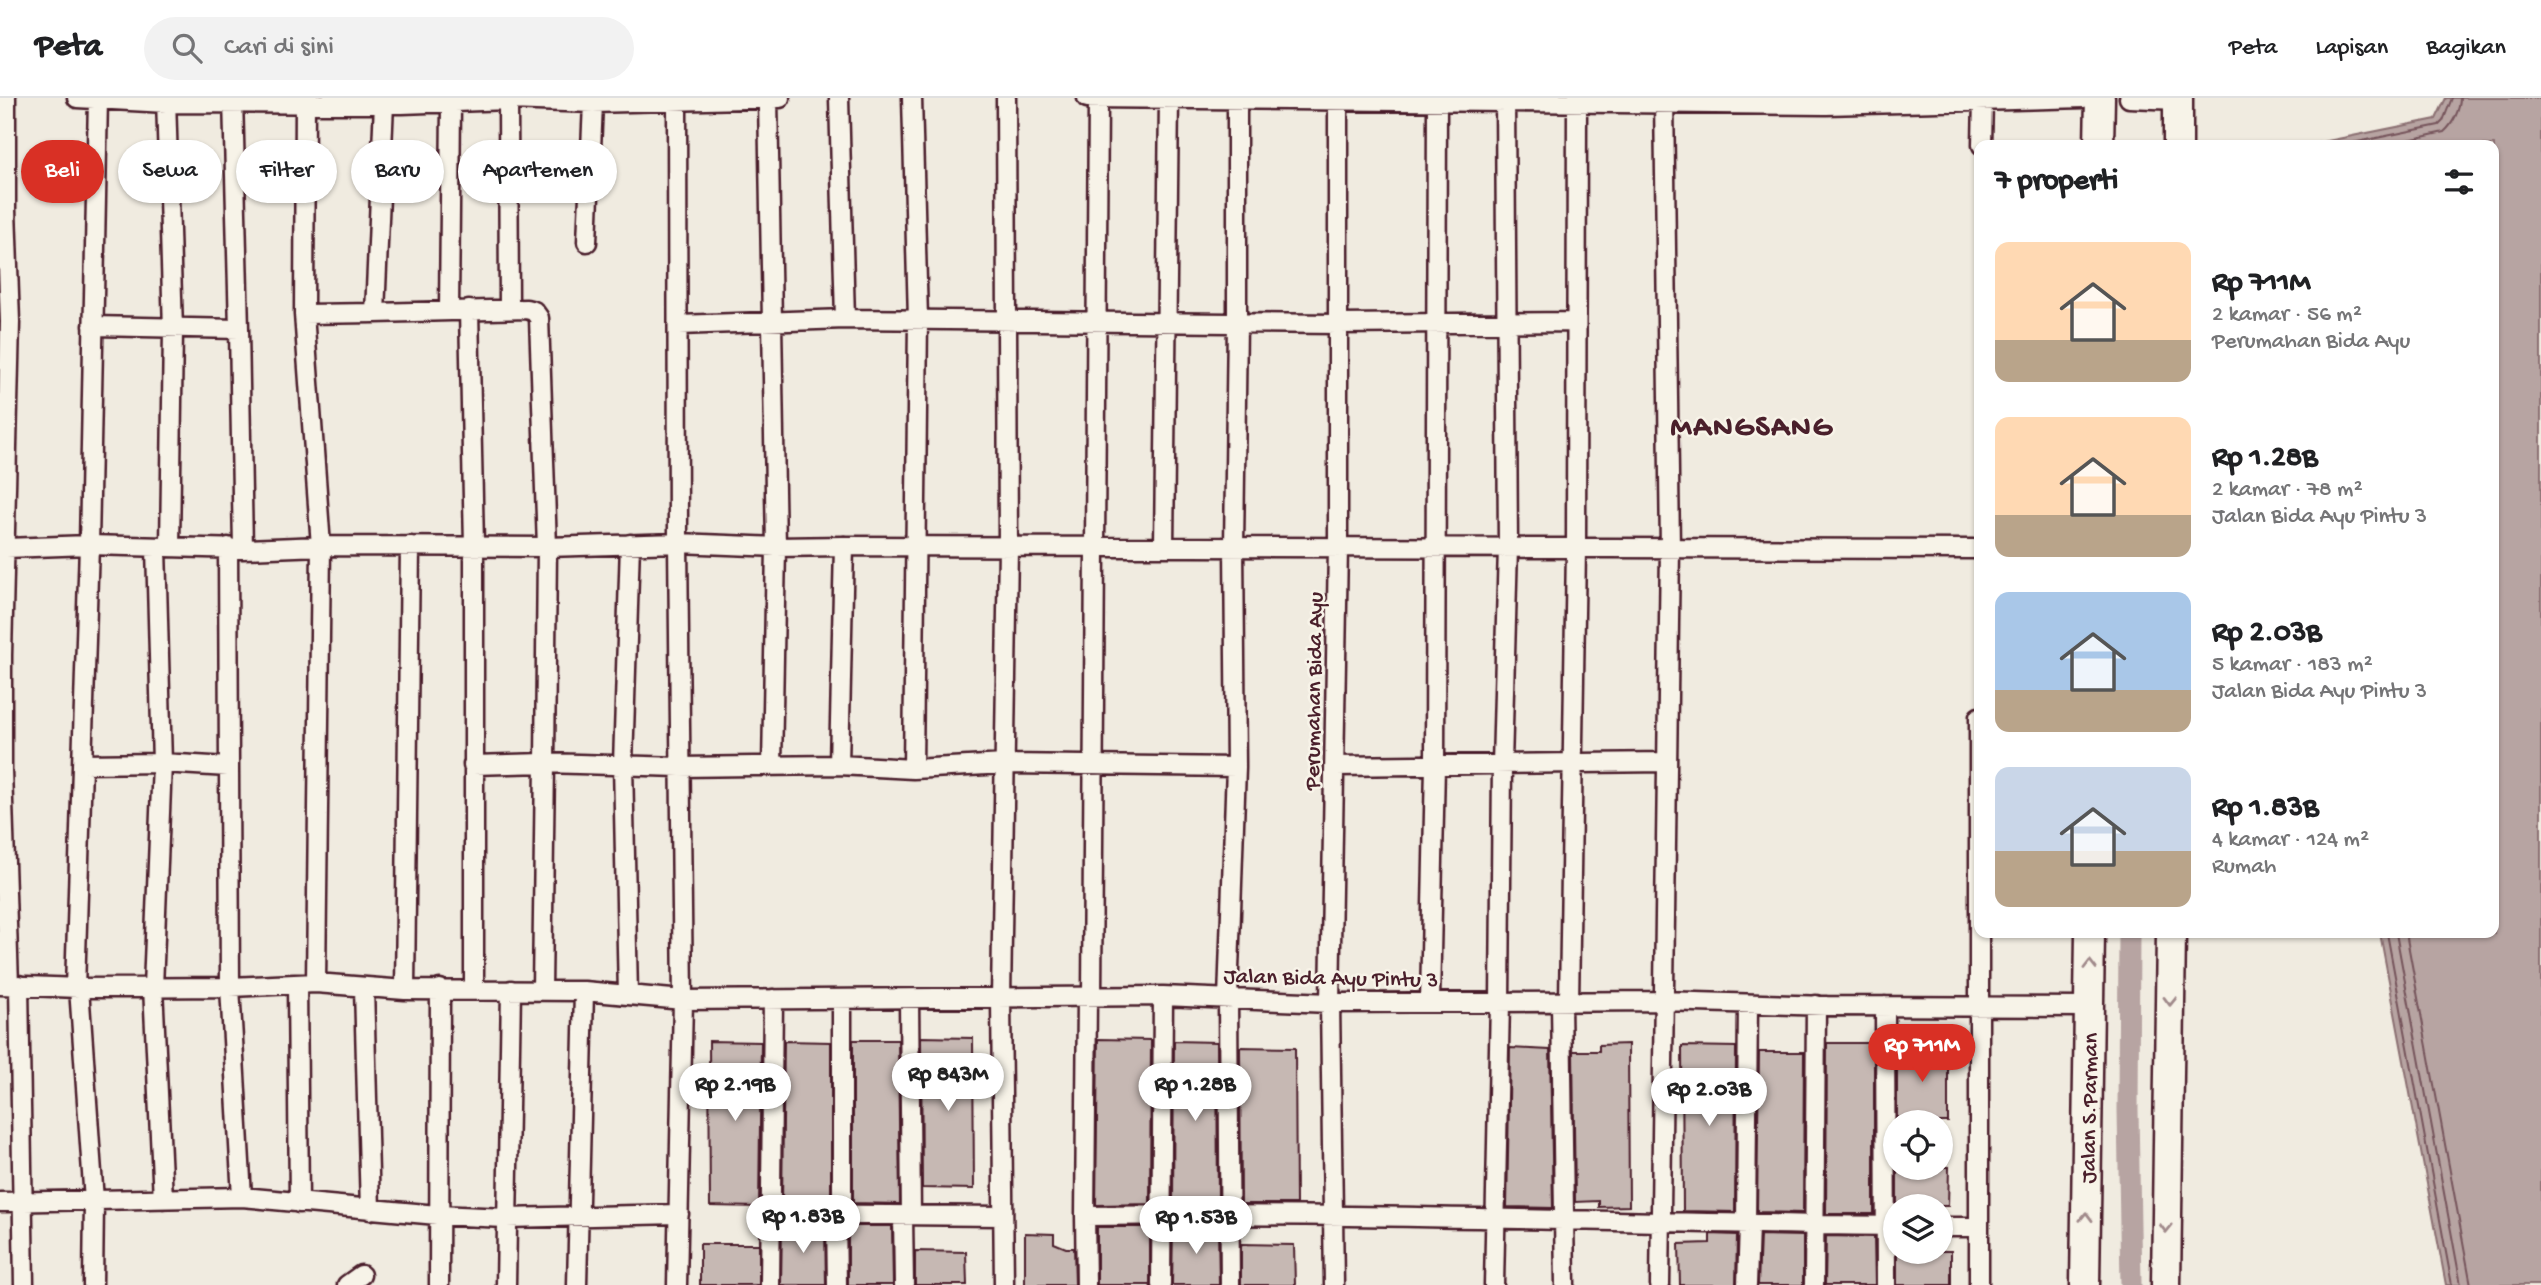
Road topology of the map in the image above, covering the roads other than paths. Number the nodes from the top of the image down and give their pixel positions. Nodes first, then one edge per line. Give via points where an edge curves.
1 (6, 98) edge
2 (77, 98) edge
3 (768, 98) edge
4 (780, 98) edge
5 (839, 98) edge
6 (912, 98) edge
7 (1006, 98) edge
8 (1087, 98) edge
9 (1098, 98) edge
10 (1168, 98) edge
11 (2084, 98) edge
12 (2099, 98) edge
13 (2129, 98) edge
14 (98, 99) edge
15 (478, 99) edge
16 (1237, 99) edge
17 (1338, 99) edge
18 (2171, 99) edge
19 (166, 100) edge
20 (508, 100) junction
21 (547, 100) edge
22 (677, 100) edge
23 (1437, 100) edge
24 (1505, 100) edge
25 (1577, 100) edge
26 (1664, 100) edge
27 (1983, 100) edge
28 (233, 101) edge
29 (305, 101) edge
30 (1757, 101) edge
31 (1891, 101) edge
32 (396, 102) edge
33 (1826, 102) edge
34 (593, 103) junction
35 (451, 104) junction
36 (1982, 140) edge
37 (2099, 140) edge
38 (2177, 140) edge
39 (587, 242) dead end
40 (509, 309) junction
41 (469, 310) junction
42 (449, 311) junction
43 (375, 313) junction
44 (304, 314) junction
45 (845, 319) junction
46 (918, 319) junction
47 (1007, 319) junction
48 (1096, 321) junction
49 (772, 322) junction
50 (1166, 322) junction
51 (1575, 322) junction
52 (1237, 323) junction
53 (1436, 323) junction
54 (1506, 323) junction
55 (1339, 324) junction
56 (679, 325) junction
57 (93, 326) junction
58 (239, 329) junction
59 (173, 330) junction
60 (678, 543) junction
61 (630, 544) junction
62 (89, 545) junction
63 (321, 546) junction
64 (410, 546) junction
65 (474, 546) junction
66 (844, 546) junction
67 (547, 547) junction
68 (776, 547) junction
69 (916, 547) junction
70 (1008, 547) junction
71 (1095, 547) junction
72 (1164, 547) junction
73 (1234, 547) junction
74 (1338, 547) junction
75 (1435, 547) junction
76 (1508, 547) junction
77 (6, 548) junction
78 (163, 548) junction
79 (235, 548) junction
80 (1576, 548) junction
81 (1670, 548) junction
82 (1974, 550) edge
83 (1, 654) edge
84 (1667, 762) junction
85 (162, 763) junction
86 (545, 763) junction
87 (82, 764) junction
88 (623, 764) junction
89 (1005, 764) junction
90 (1502, 764) junction
91 (1571, 764) junction
92 (473, 765) junction
93 (839, 765) junction
94 (1435, 765) junction
95 (772, 766) junction
96 (1094, 766) junction
97 (1236, 766) junction
98 (1336, 766) junction
99 (228, 767) junction
100 (680, 767) junction
101 (913, 769) junction
102 (1, 770) edge
103 (1978, 938) edge
104 (2090, 938) edge
105 (2171, 938) edge
106 (297, 984) junction
107 (316, 984) junction
108 (9, 985) edge
109 (153, 987) junction
110 (230, 987) junction
111 (77, 988) junction
112 (364, 988) junction
113 (440, 989) junction
114 (474, 989) junction
115 (405, 990) junction
116 (511, 990) junction
117 (542, 990) junction
118 (584, 991) junction
119 (628, 995) junction
120 (1163, 996) junction
121 (1089, 997) junction
122 (773, 999) junction
123 (842, 999) junction
124 (909, 999) junction
125 (1001, 999) junction
126 (1228, 999) junction
127 (683, 1000) junction
128 (1662, 1001) junction
129 (1430, 1002) junction
130 (1500, 1002) junction
131 (1565, 1002) junction
132 (1330, 1003) junction
133 (1748, 1004) junction
134 (1978, 1005) junction
135 (1816, 1006) junction
136 (1885, 1006) junction
137 (2090, 1007) junction
138 (1890, 1194) edge
139 (242, 1197) junction
140 (163, 1199) junction
141 (94, 1201) junction
142 (0, 1202) edge
143 (23, 1202) junction
144 (299, 1203) junction
145 (370, 1210) junction
146 (678, 1214) junction
147 (772, 1214) junction
148 (1161, 1214) junction
149 (1231, 1214) junction
150 (1334, 1214) junction
151 (437, 1215) junction
152 (839, 1215) junction
153 (907, 1215) junction
154 (1003, 1216) junction
155 (1084, 1216) junction
156 (578, 1217) junction
157 (506, 1218) junction
158 (1494, 1219) junction
159 (1566, 1221) junction
160 (1660, 1223) junction
161 (1748, 1225) junction
162 (1816, 1225) junction
163 (1883, 1226) edge
164 (1953, 1227) edge
165 (1979, 1227) junction
166 (1888, 1264) edge
167 (24, 1285) edge
168 (93, 1285) edge
169 (439, 1285) edge
170 (506, 1285) edge
171 (577, 1285) edge
172 (677, 1285) edge
173 (770, 1285) edge
174 (837, 1285) edge
175 (904, 1285) edge
176 (1003, 1285) edge
177 (1086, 1285) edge
178 (1161, 1285) edge
179 (1230, 1285) edge
180 (1335, 1285) edge
181 (1494, 1285) edge
182 (1565, 1285) edge
183 (1660, 1285) edge
184 (1747, 1285) edge
185 (1814, 1285) edge
186 (1886, 1285) edge
187 (1979, 1285) edge
188 (2085, 1285) edge
189 (2166, 1285) edge

1 - 77 street via 10,322
2 - 14 street
3 - 4 street
3 - 22 street
3 - 49 street
5 - 45 street
6 - 46 street
7 - 47 street
8 - 9 street
9 - 10 street
9 - 48 street
10 - 16 street
10 - 50 street
11 - 27 street
12 - 37 main road
13 - 18 street
14 - 19 street
14 - 57 street
15 - 20 street
15 - 35 street
16 - 17 street
16 - 52 street
17 - 23 street
17 - 55 street, Perumahan Bida Ayu
18 - 38 main road
19 - 28 street
19 - 59 street
20 - 21 street
20 - 40 street
21 - 34 street
22 - 34 street
22 - 56 street
23 - 24 street
23 - 53 street
24 - 25 street
24 - 54 street
25 - 26 street
25 - 51 street
26 - 30 street
26 - 81 street
27 - 31 street
27 - 36 street
28 - 29 street
28 - 58 street
29 - 32 street
29 - 44 street
30 - 33 street
31 - 33 street
32 - 35 street
32 - 43 street
34 - 39 street
35 - 42 street
40 - 41 street
40 - 67 street via 526,309 539,318
41 - 42 street
41 - 65 street
42 - 43 street
43 - 44 street
44 - 63 street
45 - 46 street
45 - 49 street
46 - 47 street
46 - 69 street
47 - 48 street
47 - 70 street
48 - 50 street
48 - 71 street
49 - 56 street
49 - 68 street
50 - 52 street
50 - 72 street
51 - 54 street
51 - 80 street
52 - 55 street
52 - 73 street
53 - 54 street
53 - 55 street
53 - 75 street
54 - 76 street
55 - 74 street, Perumahan Bida Ayu
56 - 60 street
57 - 59 street
57 - 62 street
58 - 59 street
58 - 79 street
59 - 78 street
60 - 61 street
60 - 68 street
60 - 100 street
61 - 67 street
61 - 88 street
62 - 77 street
62 - 78 street
62 - 87 street
63 - 64 street
63 - 79 street
63 - 107 street
64 - 65 street
64 - 115 street
65 - 67 street
65 - 92 street
66 - 68 street
66 - 69 street
66 - 93 street
67 - 86 street
68 - 95 street
69 - 70 street
69 - 101 street
70 - 71 street
70 - 89 street
71 - 72 street
71 - 96 street
72 - 73 street
73 - 74 street
73 - 97 street
74 - 75 street
74 - 98 street, Perumahan Bida Ayu
75 - 76 street
75 - 94 street
76 - 80 street
76 - 90 street
77 - 83 street
78 - 79 street
78 - 85 street
79 - 99 street
80 - 81 street
80 - 91 street
81 - 82 street
81 - 84 street
83 - 102 street
84 - 91 street
84 - 128 street
85 - 87 street
85 - 99 street
85 - 109 street
86 - 88 street
86 - 92 street
86 - 117 street
87 - 111 street
88 - 100 street
88 - 119 street
89 - 96 street
89 - 101 street
89 - 125 street
90 - 91 street
90 - 94 street
90 - 130 street
91 - 131 street
92 - 114 street
93 - 95 street
93 - 101 street
94 - 98 street
94 - 129 street
95 - 100 street
96 - 97 street
96 - 121 street
97 - 126 street
98 - 132 street, Perumahan Bida Ayu
99 - 110 street
100 - 127 street
102 - 108 street
103 - 134 street
137 -> 104 main road, Jalan S.Parman
105 -> 189 main road
106 - 107 street, Jalan Bida Ayu Pintu 3
106 - 110 street, Jalan Bida Ayu Pintu 3
106 - 144 street
107 - 112 street, Jalan Bida Ayu Pintu 3
108 - 111 street, Jalan Bida Ayu Pintu 3
108 - 143 street
109 - 110 street, Jalan Bida Ayu Pintu 3
109 - 111 street, Jalan Bida Ayu Pintu 3
109 - 140 street
110 - 139 street
111 - 141 street
112 - 115 street, Jalan Bida Ayu Pintu 3
112 - 145 street
113 - 114 street, Jalan Bida Ayu Pintu 3
113 - 115 street, Jalan Bida Ayu Pintu 3
113 - 151 street
114 - 116 street, Jalan Bida Ayu Pintu 3
116 - 117 street, Jalan Bida Ayu Pintu 3
116 - 157 street
117 - 118 street, Jalan Bida Ayu Pintu 3
118 - 119 street, Jalan Bida Ayu Pintu 3
118 - 156 street
119 - 127 street, Jalan Bida Ayu Pintu 3
120 - 121 street, Jalan Bida Ayu Pintu 3
120 - 126 street, Jalan Bida Ayu Pintu 3
120 - 148 street
121 - 125 street, Jalan Bida Ayu Pintu 3
121 - 155 street
122 - 123 street, Jalan Bida Ayu Pintu 3
122 - 127 street, Jalan Bida Ayu Pintu 3
122 - 147 street
123 - 124 street, Jalan Bida Ayu Pintu 3
123 - 152 street
124 - 125 street, Jalan Bida Ayu Pintu 3
124 - 153 street
125 - 154 street
126 - 132 street, Jalan Bida Ayu Pintu 3
126 - 149 street
127 - 146 street
128 - 131 street, Jalan Bida Ayu Pintu 3
128 - 133 street, Jalan Bida Ayu Pintu 3
128 - 160 street
129 - 130 street, Jalan Bida Ayu Pintu 3
129 - 132 street, Jalan Bida Ayu Pintu 3
130 - 131 street, Jalan Bida Ayu Pintu 3
130 - 158 street
131 - 159 street
132 - 150 street, Perumahan Bida Ayu
133 - 135 street, Jalan Bida Ayu Pintu 3
133 - 161 street
134 - 136 street, Jalan Bida Ayu Pintu 3
134 - 137 street, Jalan Bida Ayu Pintu 3
134 - 165 street
135 - 136 street, Jalan Bida Ayu Pintu 3
135 - 162 street
136 - 138 street
188 -> 137 main road, Jalan S.Parman
139 - 140 street
139 - 144 street
140 - 141 street
141 - 143 street
141 - 168 street
142 - 143 street
143 - 167 street
144 - 145 street
145 - 151 street
146 - 156 street
146 - 172 street
147 - 152 street
147 - 173 street
148 - 149 street
148 - 155 street
148 - 178 street
149 - 150 street
149 - 179 street
150 - 158 street
150 - 180 street, Perumahan Bida Ayu
151 - 157 street
151 - 169 street
152 - 153 street
152 - 174 street
153 - 154 street
153 - 175 street
154 - 176 street
155 - 177 street
156 - 157 street
156 - 171 street
157 - 170 street
158 - 159 street
158 - 181 street
159 - 160 street
159 - 182 street
160 - 161 street
160 - 183 street
161 - 162 street
161 - 184 street
162 - 163 street
162 - 185 street
164 - 165 street
165 - 187 street
166 - 186 street

